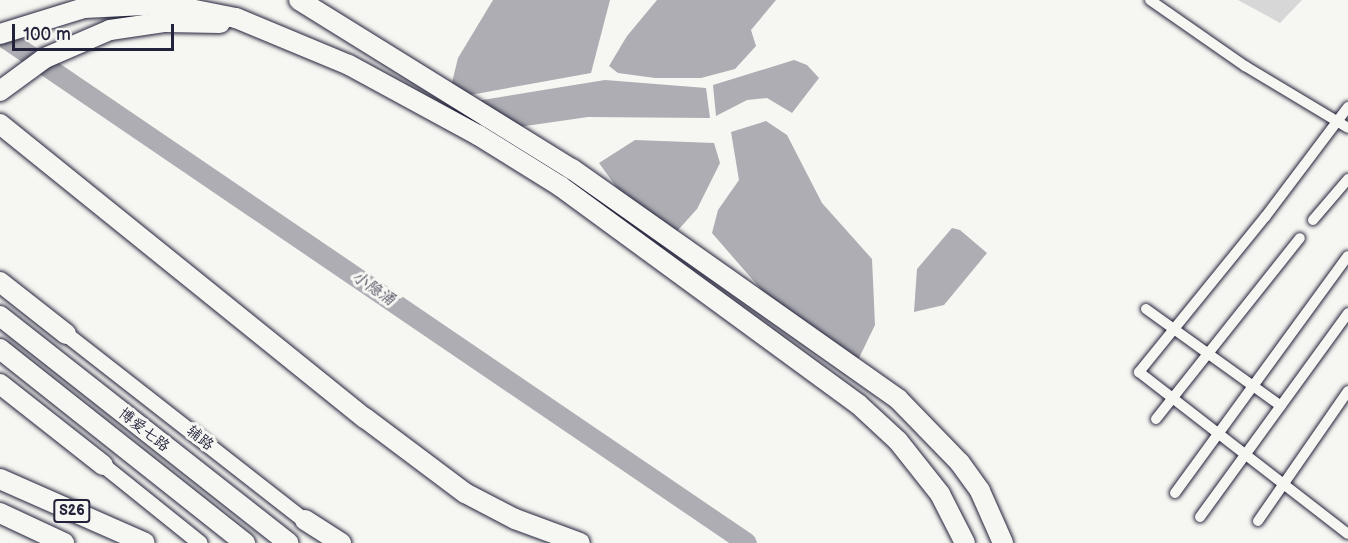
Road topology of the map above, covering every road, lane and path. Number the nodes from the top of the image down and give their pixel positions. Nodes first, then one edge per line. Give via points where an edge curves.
1 (299, 0) edge
2 (1150, 0) edge
3 (266, 28) junction
4 (0, 34) edge
5 (0, 91) edge
6 (1348, 107) edge
7 (1337, 121) junction
8 (0, 124) edge
9 (1348, 128) edge
10 (1348, 179) edge
11 (1313, 220) dead end
12 (1300, 238) dead end
13 (1348, 256) edge
14 (0, 282) edge
15 (1146, 309) dead end
16 (1348, 313) edge
17 (2, 318) edge
18 (1172, 330) junction
19 (66, 334) junction
20 (0, 349) edge
21 (1206, 355) junction
22 (35, 377) junction
23 (0, 384) edge
24 (1254, 385) junction
25 (1348, 391) edge
26 (1174, 401) junction
27 (1281, 406) junction
28 (1156, 419) dead end
29 (1216, 433) junction
30 (1245, 456) junction
31 (916, 463) junction
32 (103, 465) junction
33 (0, 479) edge
34 (1282, 484) junction
35 (1175, 493) dead end
36 (0, 513) edge
37 (1200, 517) dead end
38 (305, 520) junction
39 (1258, 521) dead end
40 (1348, 534) edge
41 (64, 543) edge
42 (145, 543) edge
43 (200, 543) edge
44 (245, 543) edge
45 (288, 543) edge
46 (333, 543) edge
47 (341, 543) edge
48 (580, 543) edge
49 (950, 543) edge
50 (965, 543) edge
51 (1003, 543) edge

1 - 51 highway via 572,169 898,399 960,463 980,491
2 - 7 street via 1245,66
3 - 4 highway via 207,10 144,3 64,12
3 - 5 highway via 165,22 110,30 45,58
3 - 31 highway via 391,87 568,191 858,404
6 - 7 street
7 - 9 street
7 - 18 street
8 - 48 highway via 365,418 465,493 515,519
10 - 11 street
12 - 21 street
13 - 24 street
14 - 19 highway
15 - 18 street
16 - 27 street
17 - 19 highway
17 - 45 highway, 博爱七路
18 - 21 street
18 - 26 street via 1139,372
19 - 38 street, 辅路
20 - 22 highway, 博爱七路
21 - 24 street via 1245,383
21 - 26 street
22 - 32 highway
22 - 44 highway, 博爱七路
23 - 32 highway
24 - 27 street
24 - 29 street
25 - 34 street
26 - 28 street
26 - 29 street
27 - 30 street
29 - 30 street
29 - 35 street
30 - 34 street
30 - 37 street
31 - 49 highway
31 - 50 highway via 940,494
32 - 43 street
33 - 42 highway, S26
34 - 39 street
34 - 40 street
36 - 41 highway, S26
38 - 46 street, 辅路
38 - 47 highway

